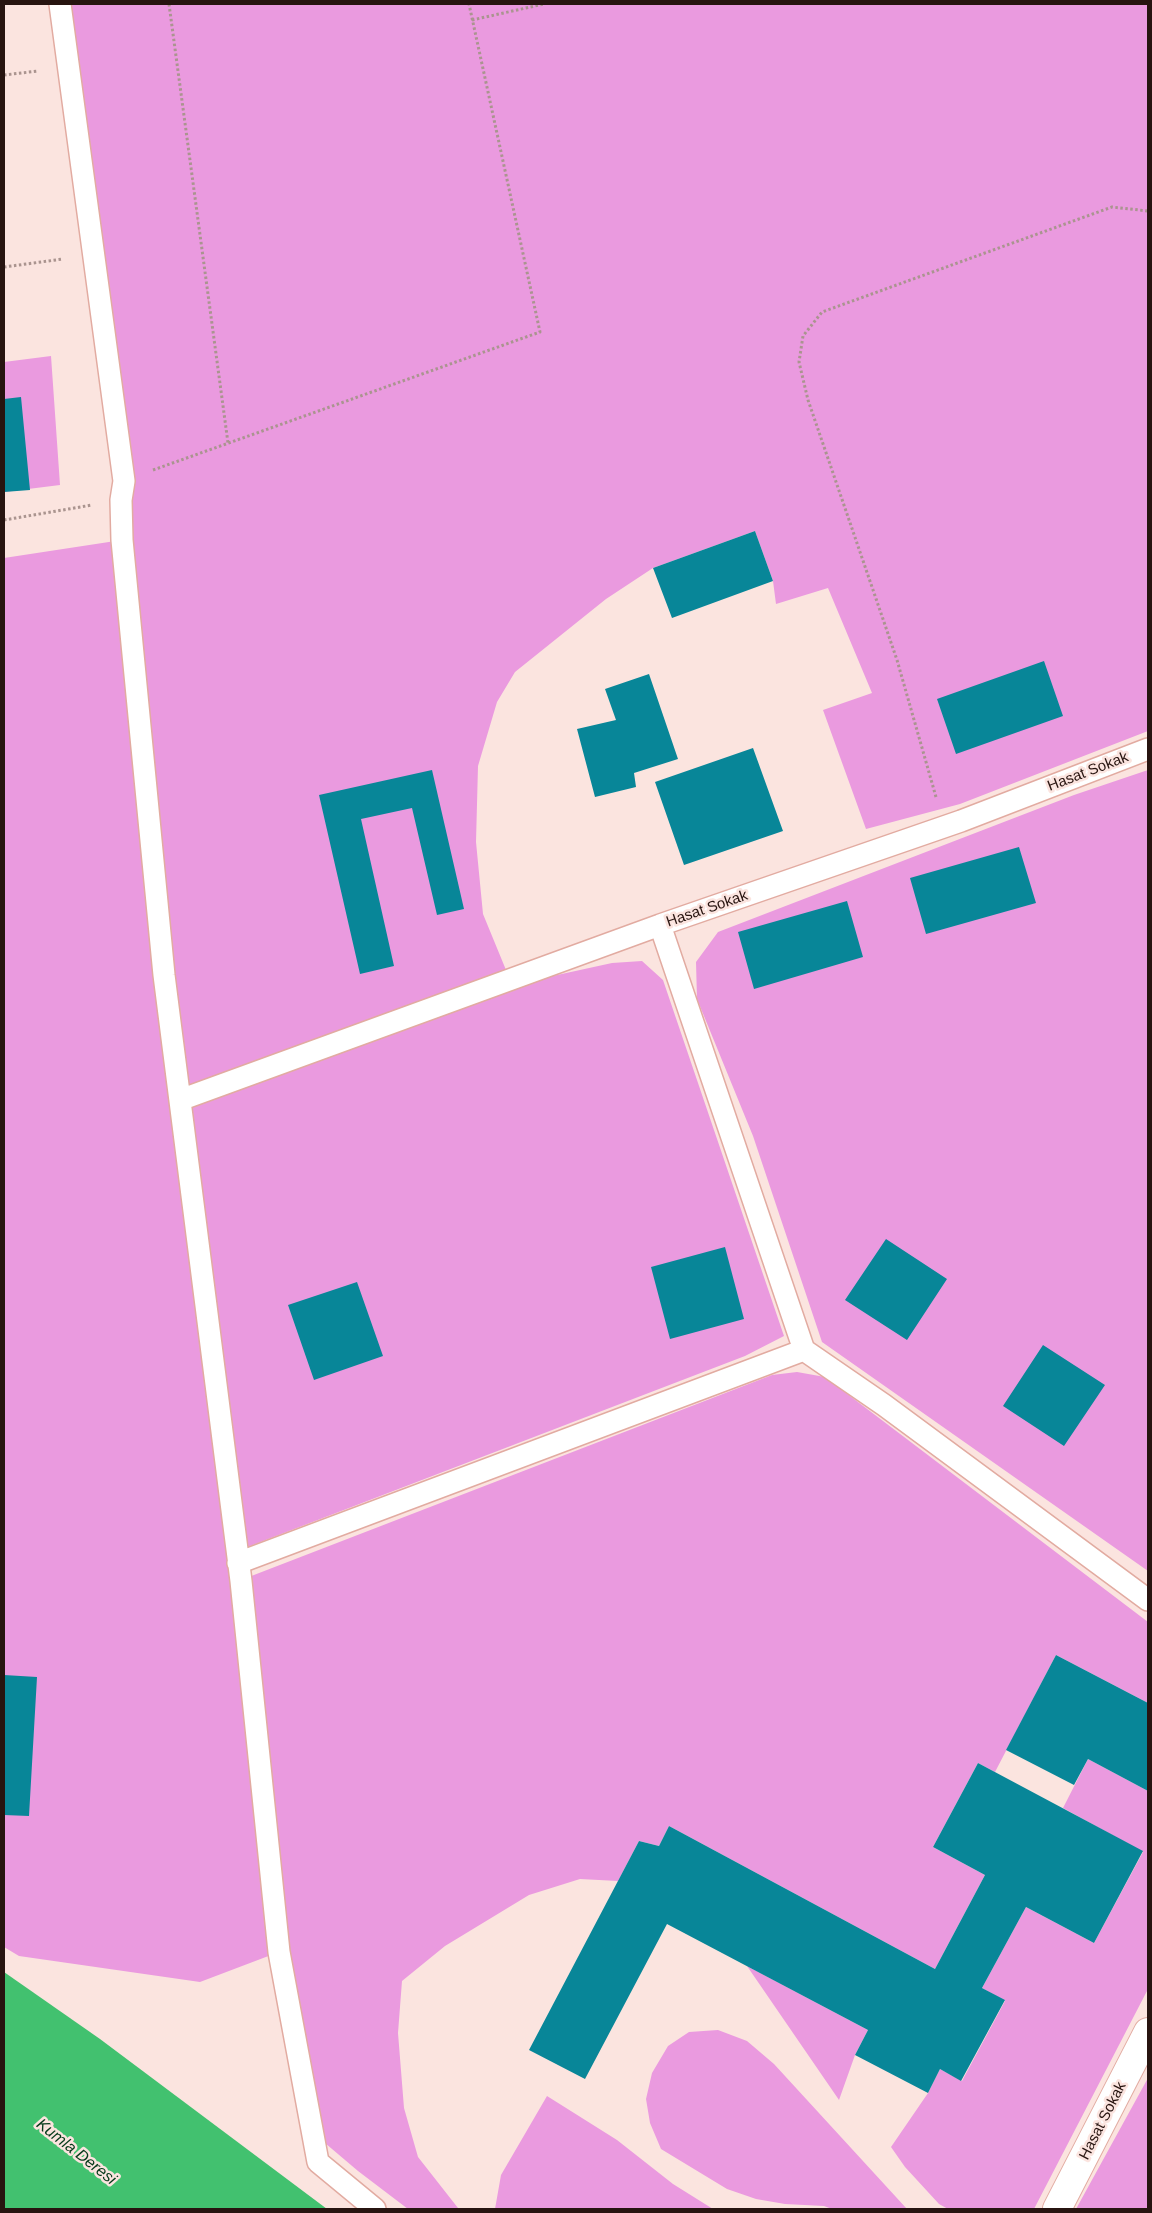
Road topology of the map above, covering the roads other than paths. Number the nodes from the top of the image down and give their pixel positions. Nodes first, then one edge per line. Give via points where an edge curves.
1 (60, 4) edge
2 (1148, 749) edge
3 (660, 925) junction
4 (180, 1100) junction
5 (804, 1350) junction
6 (238, 1563) junction
7 (1148, 1600) edge
8 (1148, 2032) edge
9 (375, 2209) edge
10 (1057, 2209) edge

1 - 4 lane via 122,490 122,540 163,965
2 - 3 lane, Hasat Sokak via 944,826
3 - 4 lane
3 - 5 lane, Hasat Sokak
4 - 6 lane
5 - 6 lane
5 - 7 lane via 884,1405
6 - 9 lane via 279,1952 318,2162
8 - 10 street, Hasat Sokak

